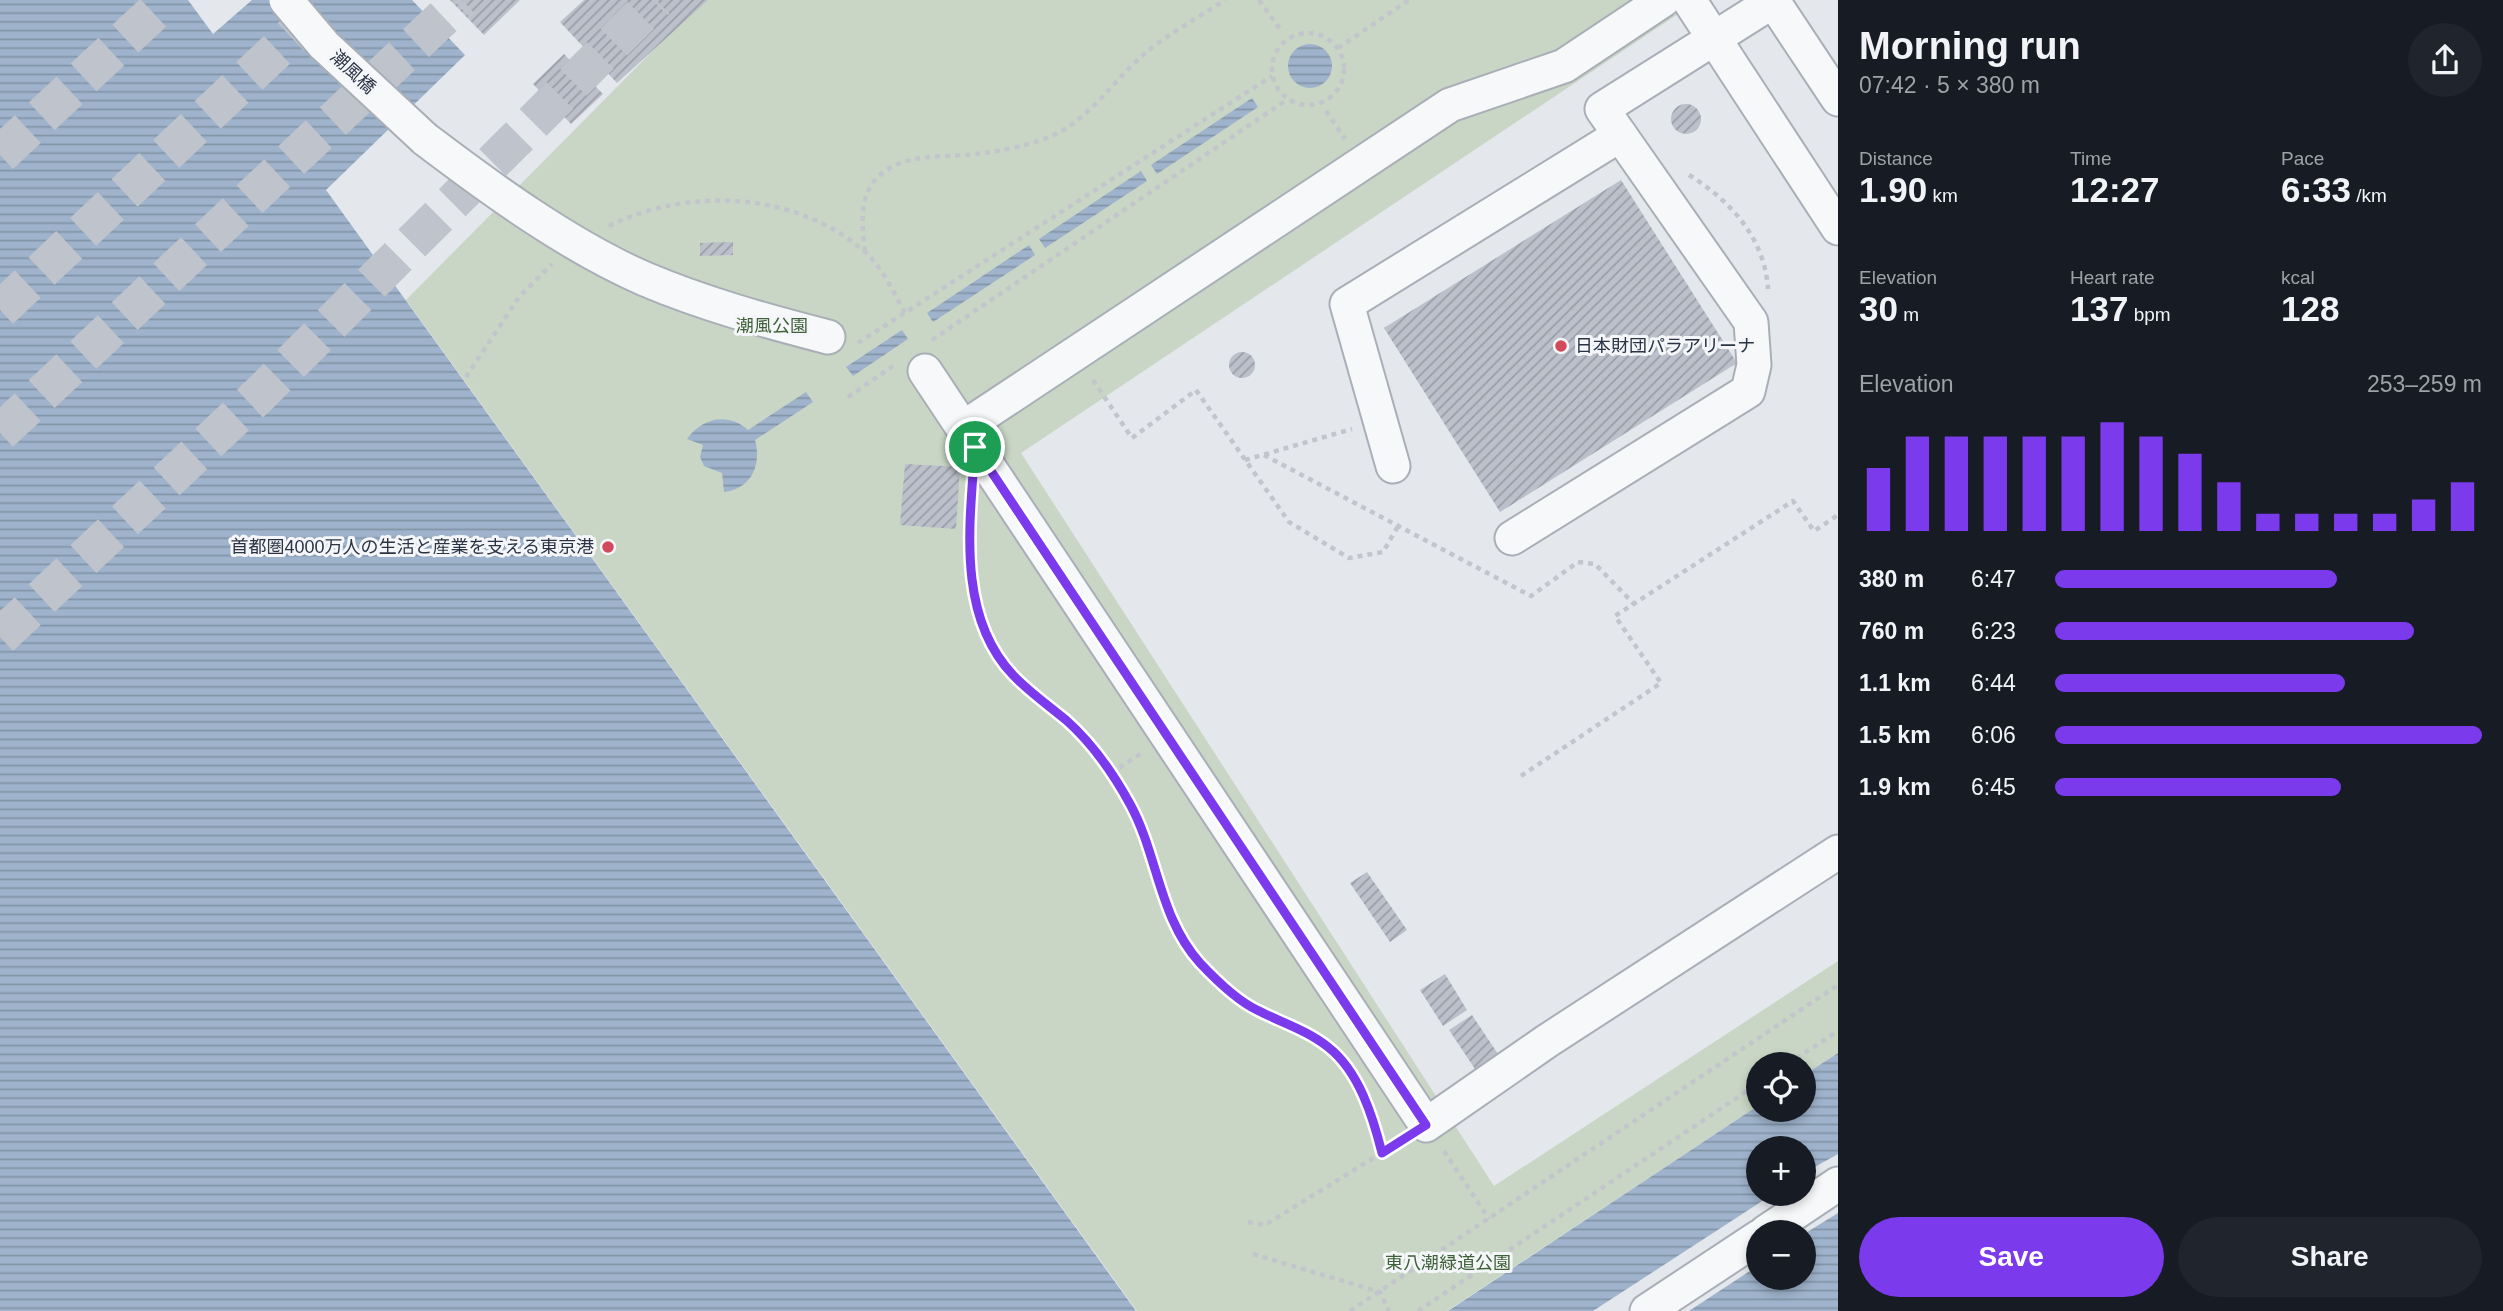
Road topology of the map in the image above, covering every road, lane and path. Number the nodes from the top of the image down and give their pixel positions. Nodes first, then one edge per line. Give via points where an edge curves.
1 (286, 0) edge
2 (1225, 0) edge
3 (1259, 0) edge
4 (1409, 0) edge
5 (1663, 0) edge
6 (1689, 0) edge
7 (1774, 1) edge
8 (1280, 29) dead end
9 (1715, 39) junction
10 (1338, 48) junction
11 (1272, 76) junction
12 (1288, 99) junction
13 (1838, 99) edge
14 (1620, 135) junction
15 (1679, 169) dead end
16 (1838, 228) edge
17 (579, 243) junction
18 (866, 252) junction
19 (1768, 295) dead end
20 (905, 313) junction
21 (828, 337) joint
22 (1074, 354) junction
23 (916, 359) junction
24 (466, 377) dead end
25 (848, 397) dead end
26 (1380, 420) junction
27 (969, 438) junction
28 (1264, 455) junction
29 (1245, 460) junction
30 (1393, 466) dead end
31 (1838, 515) edge
32 (1398, 526) junction
33 (1512, 538) dead end
34 (1634, 604) junction
35 (1137, 756) dead end
36 (1111, 773) junction
37 (1521, 776) dead end
38 (1838, 852) edge
39 (1838, 985) edge
40 (1838, 1031) edge
41 (1806, 1052) edge
42 (1746, 1092) edge
43 (1426, 1125) junction
44 (1382, 1153) junction
45 (1838, 1184) edge
46 (1489, 1219) junction
47 (1784, 1220) edge
48 (1248, 1222) dead end
49 (1746, 1246) edge
50 (1253, 1254) dead end
51 (1380, 1292) junction
52 (1350, 1311) edge
53 (1389, 1311) edge
54 (1418, 1311) edge
55 (1647, 1311) edge

1 - 17 street, 潮風橋, bridge via 324,45 425,139 499,195
2 - 18 path via 1141,56 1093,109 1060,132 1015,147 920,158 888,169 870,188 863,206
3 - 8 path
4 - 10 path
5 - 22 street via 1563,65 1450,105
6 - 9 street
7 - 9 street
7 - 13 street
9 - 14 street via 1602,109
9 - 16 street
10 - 11 path via 1318,34 1294,35 1276,51
10 - 12 path via 1344,73 1332,96 1308,105
11 - 12 path via 1276,88
11 - 20 path
12 - 23 path
14 - 26 street via 1347,304
14 - 33 street via 1751,322 1754,365 1748,391
15 - 19 path via 1708,187 1756,240 1767,267
17 - 18 path via 657,206 736,201 796,213
17 - 21 street, 潮風橋 via 643,278 750,317
17 - 24 path via 519,297
18 - 20 path
20 - 21 path via 858,344
22 - 27 street
22 - 29 path via 1132,438 1196,390
23 - 25 path
23 - 27 street
26 - 28 path
26 - 30 street
27 - 36 path via 968,556 990,642 1011,674 1069,723
27 - 43 street
28 - 29 path
28 - 32 path
29 - 32 path via 1289,522 1349,558 1383,552
31 - 34 path via 1814,531 1794,500
32 - 34 path via 1531,596 1578,562 1595,564
34 - 37 path via 1615,616 1661,682
35 - 36 path
36 - 44 path via 1144,831 1168,912 1199,962 1255,1010 1319,1041 1341,1059 1373,1115
38 - 43 street
39 - 46 path
40 - 41 path
42 - 54 path
43 - 44 path
43 - 46 path
44 - 48 path via 1265,1225
45 - 47 street
46 - 51 path
49 - 55 street
50 - 51 path
51 - 52 path
51 - 53 path

